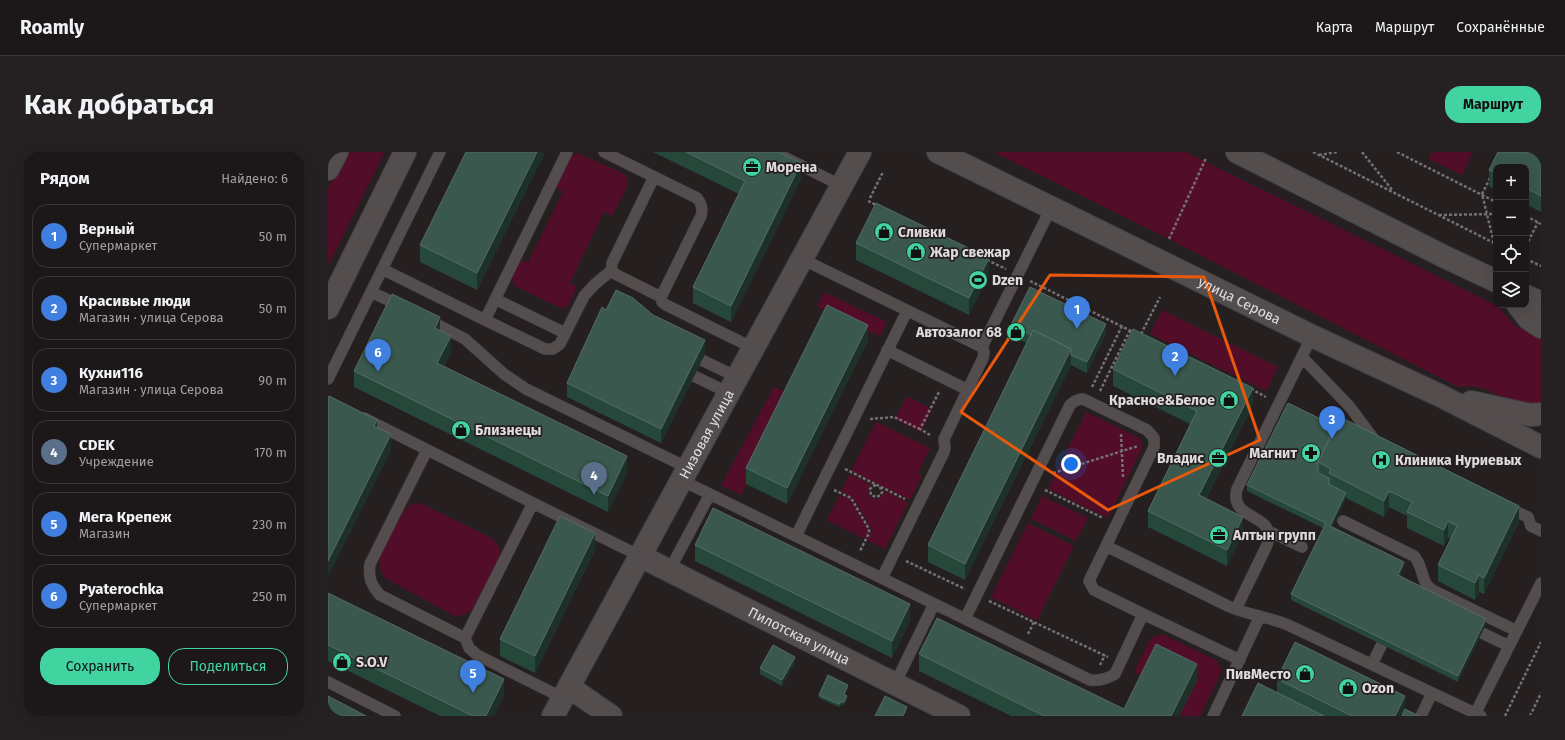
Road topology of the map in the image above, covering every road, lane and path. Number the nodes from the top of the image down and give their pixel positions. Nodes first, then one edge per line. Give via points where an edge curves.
1 (336, 152) edge
2 (405, 152) edge
3 (440, 152) edge
4 (567, 152) edge
5 (604, 152) edge
6 (774, 152) edge
7 (860, 152) edge
8 (938, 152) edge
9 (1236, 152) edge
10 (1313, 152) edge
11 (1337, 152) edge
12 (1362, 152) edge
13 (1396, 152) edge
14 (1319, 155) junction
15 (1206, 158) dead end
16 (328, 169) edge
17 (884, 172) dead end
18 (1492, 173) edge
19 (654, 177) junction
20 (842, 186) junction
21 (1395, 193) junction
22 (1482, 194) junction
23 (870, 198) dead end
24 (1493, 200) edge
25 (868, 201) dead end
26 (882, 208) edge
27 (1051, 208) junction
28 (1487, 214) junction
29 (1493, 214) edge
30 (1438, 215) junction
31 (1529, 218) edge
32 (1539, 223) edge
33 (1493, 236) edge
34 (1169, 239) dead end
35 (1529, 241) edge
36 (1493, 242) edge
37 (984, 258) edge
38 (802, 259) junction
39 (1529, 260) edge
40 (1541, 266) edge
41 (382, 269) junction
42 (612, 270) junction
43 (1018, 275) junction
44 (1493, 280) edge
45 (371, 292) junction
46 (661, 297) junction
47 (1160, 297) dead end
48 (1529, 297) edge
49 (495, 299) junction
50 (1541, 303) edge
51 (328, 308) edge
52 (1520, 308) edge
53 (907, 311) junction
54 (485, 320) junction
55 (1122, 326) junction
56 (1541, 327) edge
57 (1130, 330) junction
58 (565, 333) junction
59 (1312, 336) junction
60 (753, 348) junction
61 (982, 348) junction
62 (680, 350) edge
63 (887, 350) junction
64 (1302, 357) junction
65 (688, 372) edge
66 (945, 378) junction
67 (328, 379) edge
68 (733, 385) junction
69 (1244, 386) edge
70 (968, 390) junction
71 (1264, 396) dead end
72 (1441, 396) junction
73 (1089, 402) junction
74 (356, 414) edge
75 (1541, 414) edge
76 (1120, 417) junction
77 (853, 420) junction
78 (920, 429) junction
79 (944, 441) junction
80 (1154, 441) junction
81 (1541, 447) edge
82 (1387, 448) edge
83 (427, 450) junction
84 (1122, 451) junction
85 (832, 463) junction
86 (685, 474) junction
87 (1033, 481) junction
88 (822, 483) junction
89 (878, 486) junction
90 (710, 494) junction
91 (533, 503) junction
92 (1499, 504) edge
93 (918, 506) junction
94 (1124, 509) junction
95 (1343, 521) dead end
96 (1116, 524) junction
97 (1268, 531) junction
98 (1541, 531) edge
99 (796, 536) junction
100 (1106, 546) junction
101 (1302, 547) dead end
102 (893, 555) junction
103 (640, 556) junction
104 (854, 564) junction
105 (669, 571) junction
106 (882, 578) junction
107 (1541, 583) edge
108 (977, 595) junction
109 (934, 604) junction
110 (1236, 609) junction
111 (1143, 614) junction
112 (1260, 616) junction
113 (965, 619) junction
114 (1517, 631) junction
115 (1482, 633) edge
116 (466, 638) junction
117 (1541, 642) edge
118 (1382, 644) edge
119 (1509, 646) junction
120 (1240, 660) junction
121 (1120, 663) junction
122 (1372, 664) junction
123 (328, 682) edge
124 (895, 684) junction
125 (1432, 693) junction
126 (1541, 693) edge
127 (562, 700) edge
128 (1477, 715) edge
129 (395, 716) edge
130 (611, 716) edge
131 (959, 716) edge
132 (1213, 716) edge
133 (1421, 716) edge
134 (1505, 716) edge
135 (1530, 716) edge

1 - 16 street
2 - 51 street
3 - 41 lane
4 - 49 lane
5 - 19 lane
6 - 20 lane
7 - 20 street, Низовая улица
8 - 27 street, улица Серова
9 - 44 street
10 - 14 path
11 - 14 path
12 - 21 path
13 - 22 path
14 - 21 path
15 - 34 path
17 - 23 path
18 - 22 path
19 - 42 lane via 612,263
19 - 46 lane via 697,198 702,209 701,216
20 - 38 street, Низовая улица
21 - 30 path
22 - 24 path
22 - 28 path
25 - 26 path
27 - 43 lane
27 - 59 street, улица Серова
28 - 29 path
28 - 30 path
28 - 33 path
30 - 36 path
31 - 32 path
32 - 35 path
37 - 43 path
38 - 53 lane
38 - 60 street, Низовая улица
39 - 40 path
41 - 45 lane
41 - 54 lane
42 - 46 lane via 617,276
42 - 58 lane via 584,296
43 - 55 path
43 - 61 lane
45 - 67 lane
45 - 86 lane via 465,339 504,374 526,389
46 - 60 lane via 666,305
47 - 57 path via 1141,336
48 - 50 street
49 - 54 lane
49 - 58 lane
52 - 56 street via 1529,319
53 - 61 lane
53 - 63 lane
54 - 58 lane via 549,350 557,347
55 - 57 path
55 - 73 path
57 - 73 path
59 - 64 lane
59 - 72 street, улица Серова
60 - 68 street, Низовая улица
61 - 70 lane via 983,358
62 - 68 lane
63 - 66 lane
63 - 77 lane
64 - 82 lane via 1350,407 1374,440
64 - 97 lane via 1235,495 1238,507 1263,523
65 - 68 lane
66 - 70 lane
66 - 78 path
68 - 86 street, Низовая улица
69 - 71 path
70 - 79 lane
72 - 75 street via 1531,415
72 - 81 street, улица Серова
73 - 76 lane
73 - 87 lane via 1076,400 1070,405
74 - 83 lane
76 - 80 lane via 1147,430
76 - 84 path
77 - 78 path via 894,417
77 - 85 lane
78 - 79 path
79 - 93 lane via 945,450
80 - 84 path
80 - 94 lane via 1154,447
83 - 91 lane
83 - 116 lane via 370,564 370,579 372,586 380,595
84 - 87 path
84 - 94 path
85 - 88 lane
85 - 89 path
86 - 90 lane
86 - 103 street, Низовая улица
87 - 96 path
87 - 108 lane
88 - 99 lane
88 - 104 path via 851,498 869,529
89 - 89 path via 870,489 873,497 881,495
89 - 93 path
90 - 99 lane
90 - 105 lane
91 - 103 lane
91 - 116 lane
92 - 98 lane via 1528,517 1531,526
93 - 102 lane
94 - 96 lane
95 - 114 lane via 1414,556 1420,565 1425,583 1432,590
96 - 100 lane
97 - 101 lane
97 - 110 lane via 1269,541
99 - 104 lane
100 - 110 lane
100 - 111 lane via 1090,577 1091,588
102 - 106 lane
102 - 108 path
103 - 105 street, Пилотская улица
103 - 127 street, Низовая улица
104 - 106 lane
105 - 124 street, Пилотская улица
106 - 109 lane
107 - 114 lane
108 - 113 lane
108 - 121 path
109 - 113 lane
109 - 124 lane
110 - 112 lane
111 - 120 lane
111 - 121 lane
112 - 120 lane
112 - 122 lane via 1288,625
113 - 121 lane via 1090,680 1101,680 1111,676
114 - 119 lane
115 - 119 lane
116 - 127 lane via 469,648 477,655
117 - 134 path
118 - 122 lane
119 - 128 lane
120 - 132 lane
122 - 125 lane
123 - 129 lane
124 - 131 street, Пилотская улица
125 - 128 lane
125 - 133 lane
126 - 135 path
127 - 130 street

